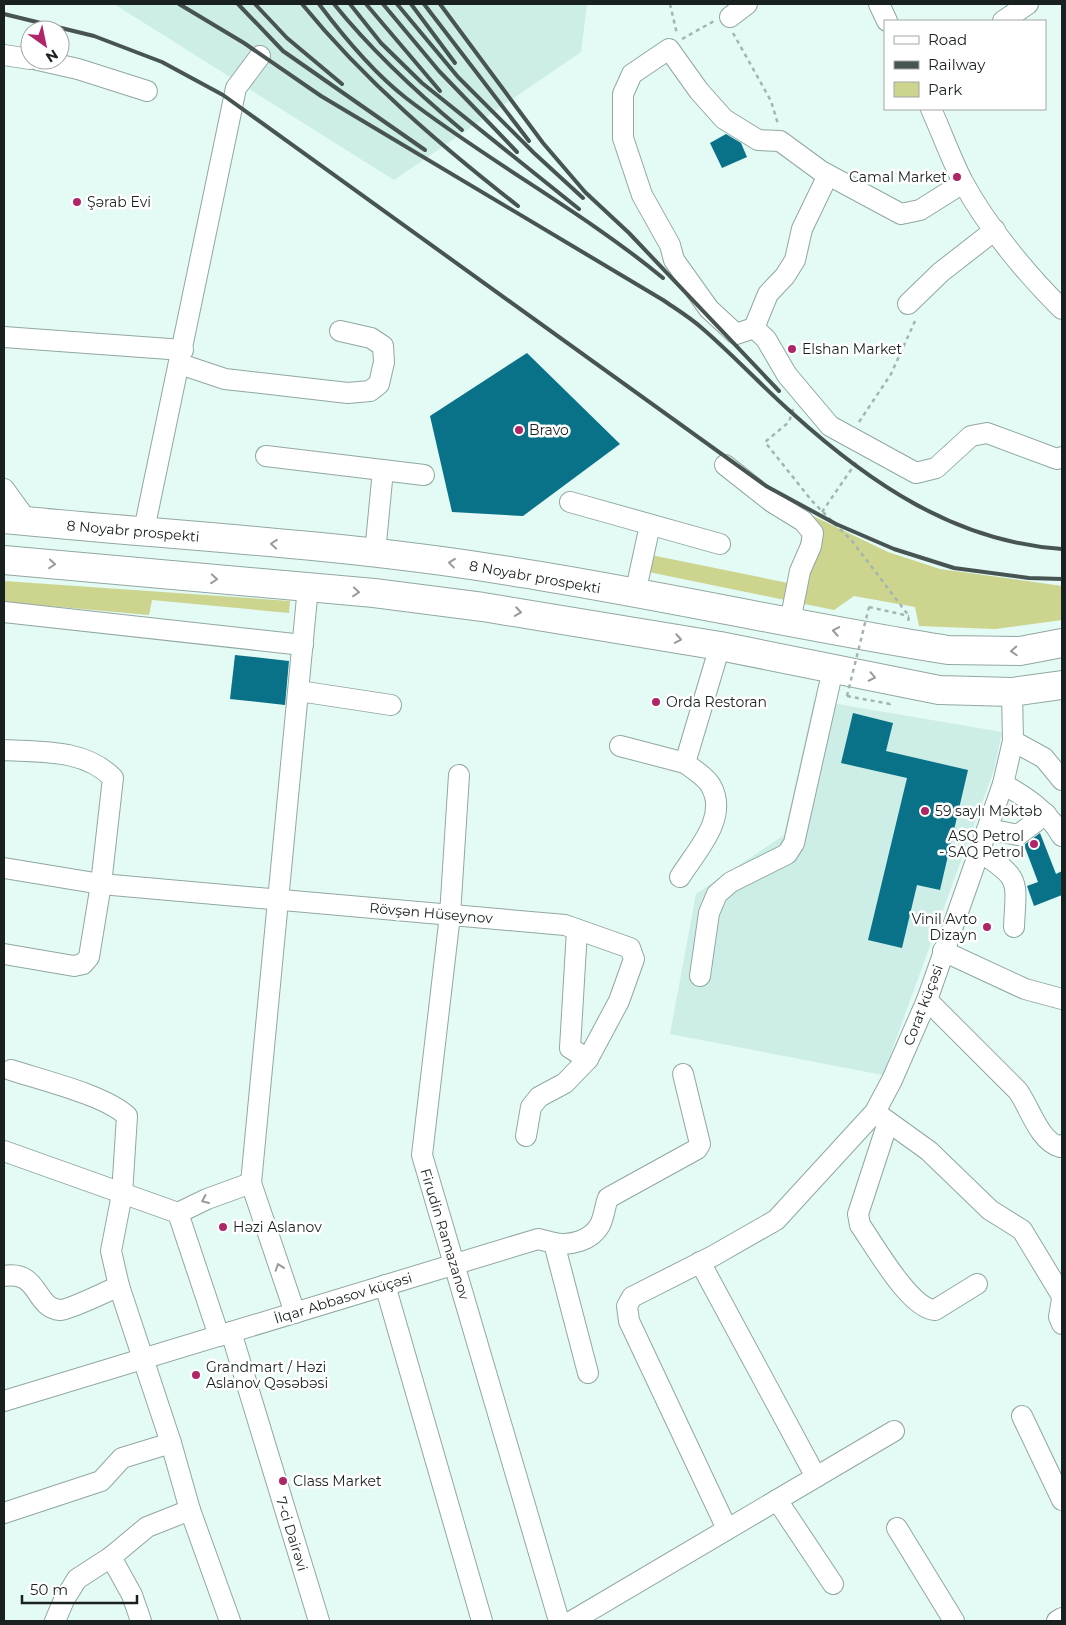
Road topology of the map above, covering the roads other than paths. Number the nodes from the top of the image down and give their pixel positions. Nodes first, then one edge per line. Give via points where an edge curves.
1 (746, 4) edge
2 (879, 4) edge
3 (1028, 4) edge
4 (730, 17) road end
5 (887, 20) edge
6 (1004, 20) edge
7 (4, 55) edge
8 (260, 56) dead end
9 (20, 57) edge
10 (70, 67) edge
11 (147, 91) dead end
12 (930, 110) edge
13 (828, 175) junction
14 (964, 183) junction
15 (994, 230) junction
16 (908, 304) road end
17 (1062, 309) edge
18 (754, 328) junction
19 (340, 331) dead end
20 (4, 337) edge
21 (181, 357) junction
22 (266, 456) dead end
23 (1062, 457) edge
24 (725, 466) dead end
25 (384, 470) junction
26 (424, 475) dead end
27 (4, 489) edge
28 (570, 502) dead end
29 (16, 521) edge
30 (650, 524) junction
31 (144, 530) junction
32 (720, 544) dead end
33 (312, 547) junction
34 (375, 553) junction
35 (4, 560) edge
36 (308, 587) junction
37 (635, 594) junction
38 (4, 612) edge
39 (790, 622) junction
40 (1062, 643) edge
41 (303, 645) junction
42 (720, 646) junction
43 (833, 669) junction
44 (1062, 685) edge
45 (299, 691) junction
46 (1012, 692) junction
47 (391, 705) dead end
48 (1013, 741) junction
49 (620, 746) dead end
50 (4, 750) edge
51 (685, 763) junction
52 (459, 775) dead end
53 (1062, 780) edge
54 (1003, 784) junction
55 (1046, 814) junction
56 (988, 828) junction
57 (1062, 836) edge
58 (980, 852) junction
59 (4, 868) edge
60 (680, 877) dead end
61 (101, 884) junction
62 (278, 900) junction
63 (450, 915) junction
64 (1014, 927) dead end
65 (577, 930) junction
66 (943, 951) junction
67 (4, 954) edge
68 (700, 976) dead end
69 (1062, 999) edge
70 (927, 1000) junction
71 (588, 1059) junction
72 (11, 1070) dead end
73 (683, 1074) dead end
74 (882, 1117) junction
75 (526, 1136) dead end
76 (1062, 1145) edge
77 (4, 1151) edge
78 (251, 1183) junction
79 (122, 1194) junction
80 (178, 1213) junction
81 (554, 1243) junction
82 (700, 1262) junction
83 (454, 1264) junction
84 (4, 1276) edge
85 (976, 1284) dead end
86 (386, 1285) junction
87 (119, 1286) junction
88 (1062, 1297) edge
89 (295, 1313) junction
90 (1062, 1324) edge
91 (225, 1334) junction
92 (142, 1359) junction
93 (588, 1373) dead end
94 (4, 1400) edge
95 (1022, 1416) dead end
96 (894, 1431) dead end
97 (171, 1443) junction
98 (816, 1477) junction
99 (777, 1500) junction
100 (1062, 1500) edge
101 (190, 1510) junction
102 (4, 1513) edge
103 (897, 1528) dead end
104 (727, 1529) junction
105 (111, 1557) junction
106 (833, 1584) dead end
107 (1062, 1618) edge
108 (56, 1621) edge
109 (141, 1621) edge
110 (230, 1621) edge
111 (319, 1621) edge
112 (482, 1621) edge
113 (559, 1621) edge
114 (572, 1621) edge
115 (954, 1621) edge
116 (1057, 1621) edge

1 - 4 street
2 - 5 street
3 - 6 street
7 - 9 street
8 - 21 street via 236,88
10 - 11 street
12 - 14 street
13 - 14 street via 901,214 920,210
13 - 18 street via 802,229 795,260 768,294
13 - 18 street via 780,140 758,140 724,119 669,49 632,74 623,94 623,138 642,195 670,245 674,260 709,309 736,334
14 - 15 street
15 - 16 street via 947,267
15 - 17 street
18 - 23 street via 766,338 786,375 830,426 916,473 936,468 971,436 987,433 1057,459
19 - 21 street via 371,338 383,346 384,362 379,384 370,391 348,393 225,379
20 - 21 street
21 - 31 street
22 - 25 street
24 - 39 street via 803,521 812,533 811,546 800,571
25 - 26 street
25 - 34 street
27 - 29 street
28 - 30 street
29 - 31 highway, 8 Noyabr prospekti
30 - 32 street
30 - 37 street
33 -> 31 highway, 8 Noyabr prospekti
33 - 34 highway, 8 Noyabr prospekti
33 - 36 highway
37 -> 34 highway, 8 Noyabr prospekti via 491,568
35 -> 36 highway
36 - 41 street
36 -> 42 highway via 483,606
37 - 39 highway, 8 Noyabr prospekti
38 - 41 street
40 -> 39 highway, 8 Noyabr prospekti via 1020,651 948,650
41 - 45 street
42 - 43 highway
42 - 51 street
43 -> 46 highway via 938,690
43 - 68 street via 794,843 787,854 731,882 717,894 709,912
44 - 46 highway
45 - 47 street
45 - 62 street
46 - 48 street, Corat küçəsi
48 - 53 street via 1044,758
48 - 54 street, Corat küçəsi
49 - 51 street
50 - 61 street via 68,753 103,768 113,778
51 - 60 street via 711,786 718,809 713,825
52 - 63 street, Firudin Ramazanov
54 - 55 street via 1033,801
54 - 56 street, Corat küçəsi
55 - 56 street via 1018,835
55 - 57 street
56 - 58 street, Corat küçəsi
58 - 64 street via 1006,868 1016,883
58 - 66 street, Corat küçəsi
59 - 61 street, Rövşən Hüseynov
61 - 62 street, Rövşən Hüseynov
61 - 67 street via 89,957 83,964 74,966
62 - 63 street, Rövşən Hüseynov
62 - 78 street
63 - 65 street, Rövşən Hüseynov via 565,925
63 - 83 street, Firudin Ramazanov via 422,1155
65 - 71 street via 570,1048
65 - 71 street, Rövşən Hüseynov via 630,948 634,959 619,1001
66 - 69 street via 1025,989
66 - 70 street, Corat küçəsi
70 - 74 street, Corat küçəsi via 892,1080
70 - 76 street via 1018,1091 1051,1144
71 - 75 street, Rövşən Hüseynov via 565,1083 539,1097 531,1107
72 - 79 street via 90,1097 121,1110 127,1116
73 - 81 street, İlqar Abbasov küçəsi via 700,1144 698,1149 608,1198 600,1224 593,1234 580,1242
74 - 82 street, Corat küçəsi via 845,1146 776,1220
74 - 85 street via 858,1214 860,1225 910,1296 928,1310 935,1310
74 - 88 street via 929,1151 990,1210 1022,1230
77 - 79 street
78 -> 80 street
89 -> 78 street
79 - 80 street
79 - 87 street via 111,1251
80 - 91 street, 7-ci Dairəvi
81 - 83 street, İlqar Abbasov küçəsi via 538,1239
81 - 93 street
82 - 98 street
82 - 104 street, Corat küçəsi via 632,1296 627,1306 629,1321
83 - 86 street, İlqar Abbasov küçəsi
83 - 113 street, Firudin Ramazanov
84 - 87 street via 24,1276 50,1306 62,1310
86 - 89 street, İlqar Abbasov küçəsi
86 - 112 street
87 - 92 street
88 - 90 street via 1059,1317
89 - 91 street, İlqar Abbasov küçəsi
91 - 92 street, İlqar Abbasov küçəsi
91 - 111 street, 7-ci Dairəvi
92 - 94 street, İlqar Abbasov küçəsi
92 - 97 street
95 - 100 street
96 - 98 street
97 - 101 street
97 - 102 street via 122,1458 102,1480
98 - 99 street
99 - 104 street
99 - 106 street
101 - 105 street via 147,1527
101 - 110 street
103 - 115 street
104 - 114 street
105 - 108 street via 77,1579
105 - 109 street via 132,1595
107 - 116 street

